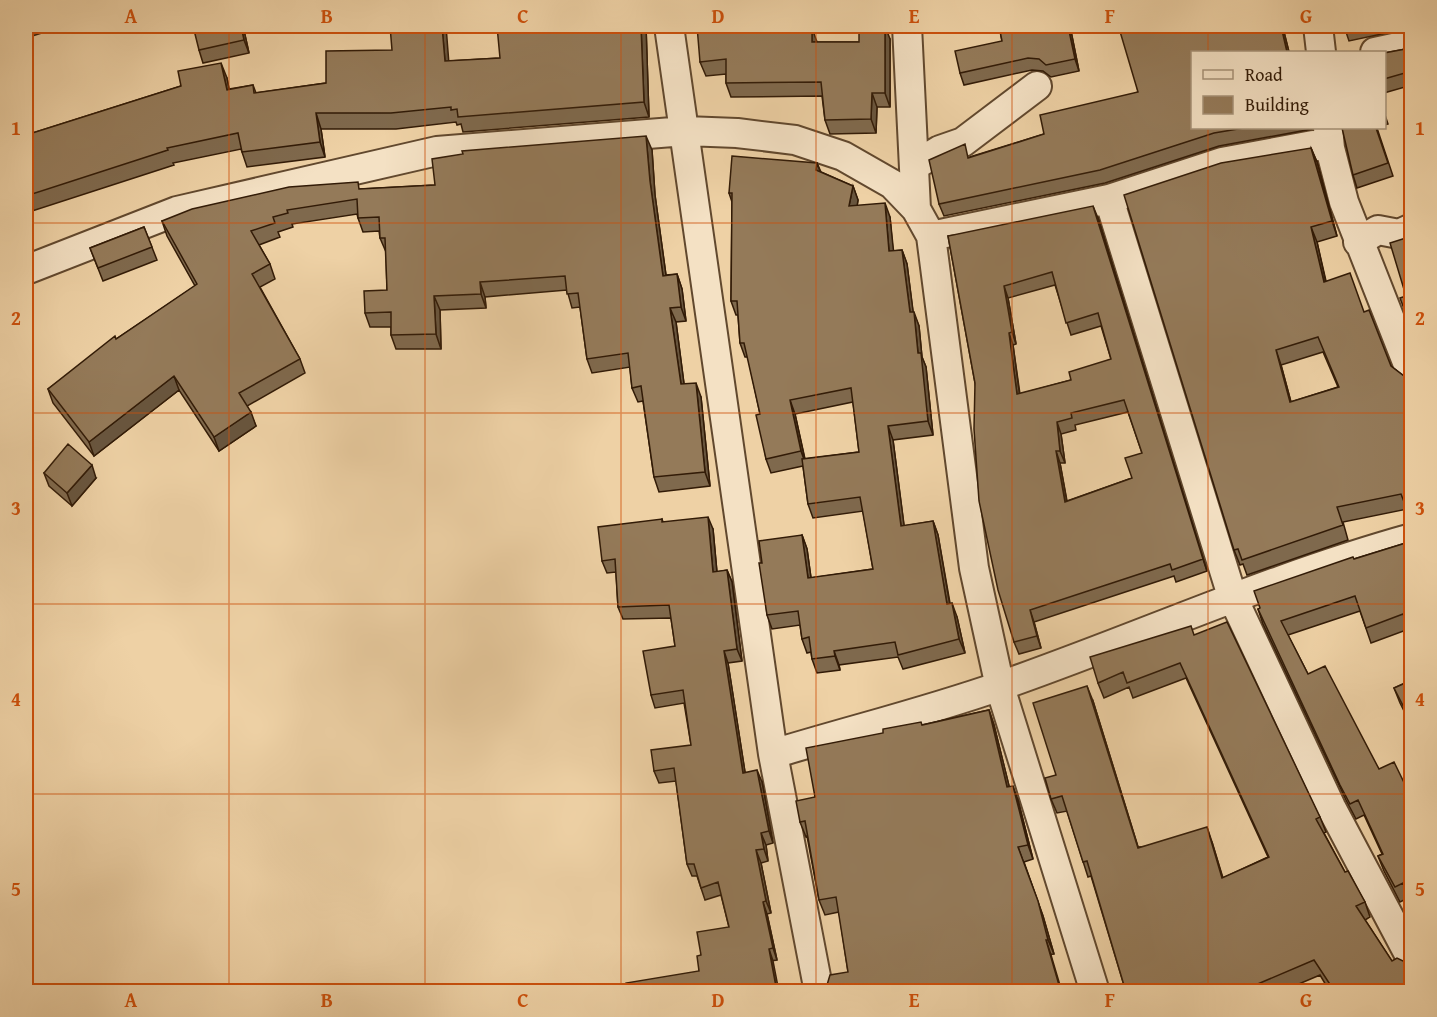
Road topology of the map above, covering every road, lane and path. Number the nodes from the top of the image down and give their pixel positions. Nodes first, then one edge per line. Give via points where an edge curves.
1 (669, 26) edge
2 (908, 26) edge
3 (1318, 26) edge
4 (1412, 44) edge
5 (1321, 51) edge
6 (1380, 51) edge
7 (1037, 86) dead end
8 (685, 131) junction
9 (1329, 138) edge
10 (915, 166) junction
11 (1109, 199) junction
12 (916, 209) junction
13 (1412, 228) edge
14 (931, 236) junction
15 (1358, 243) junction
16 (26, 270) edge
17 (1412, 375) edge
18 (1412, 538) edge
19 (1233, 596) junction
20 (1000, 687) junction
21 (773, 753) junction
22 (1412, 960) edge
23 (819, 992) edge
24 (1095, 992) edge

1 - 8 street
2 - 10 street
3 - 5 street
4 - 6 street
7 - 10 street via 963,142 940,150
8 - 12 street via 737,133 805,143 843,156 892,184
8 - 16 street via 437,151 177,211
8 - 21 street
9 - 11 street via 1313,145 1222,162
9 - 15 street
10 - 12 street
11 - 14 street
11 - 19 street
12 - 14 street
13 - 15 street via 1399,234 1378,230
14 - 20 street via 974,568
15 - 17 street
18 - 19 street
19 - 20 street
19 - 22 street via 1331,807
20 - 21 street
20 - 24 street
21 - 23 street

